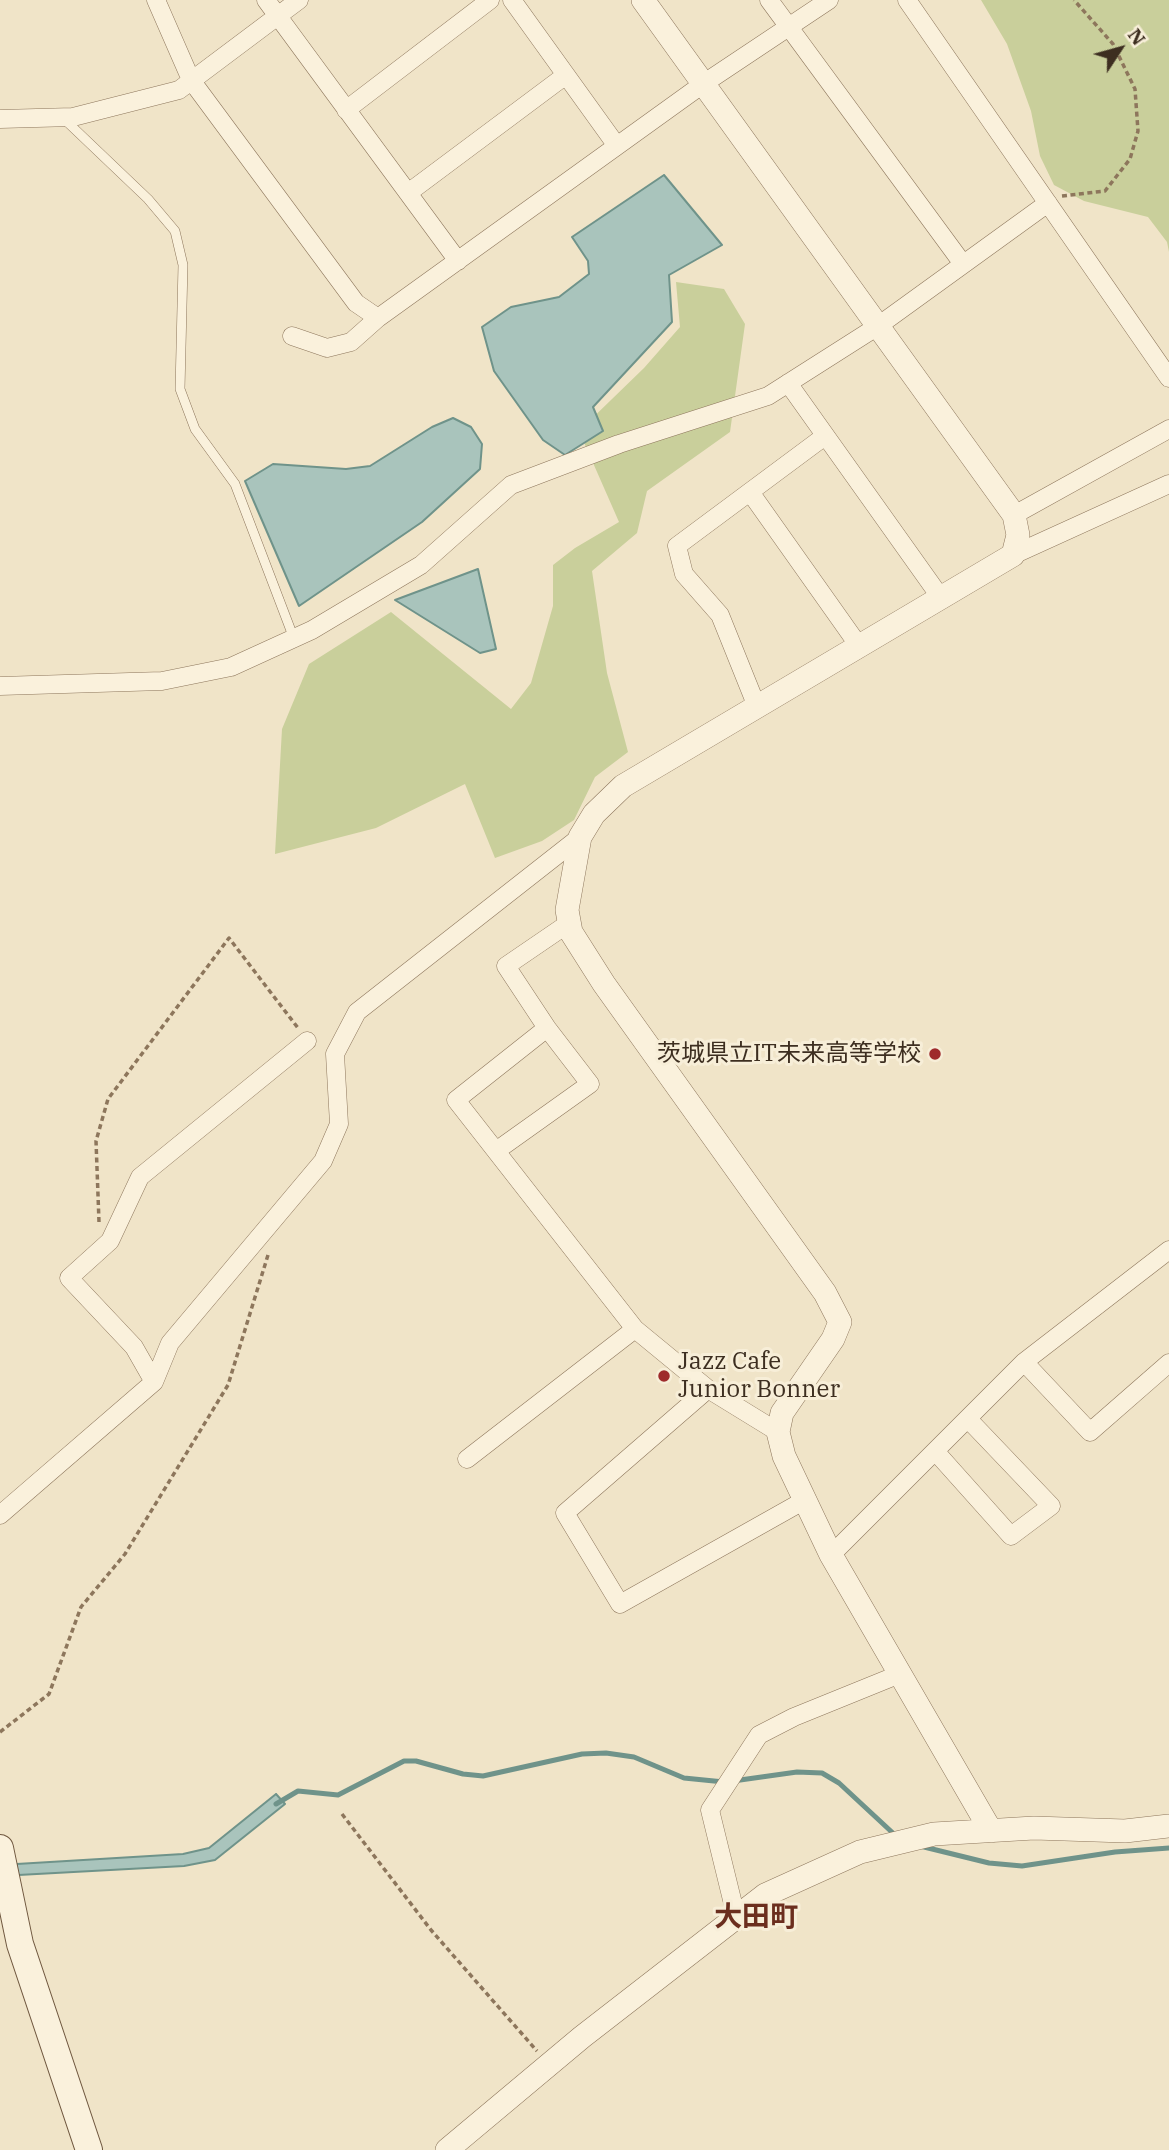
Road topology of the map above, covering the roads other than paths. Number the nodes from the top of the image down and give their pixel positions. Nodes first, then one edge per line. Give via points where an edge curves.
1 (156, 0) edge
2 (266, 0) edge
3 (299, 0) edge
4 (490, 0) edge
5 (512, 0) edge
6 (643, 0) edge
7 (769, 0) edge
8 (830, 0) edge
9 (907, 0) edge
10 (276, 17) junction
11 (789, 27) junction
12 (566, 75) junction
13 (191, 80) junction
14 (704, 84) junction
15 (346, 110) junction
16 (62, 117) junction
17 (0, 119) edge
18 (617, 146) junction
19 (408, 193) junction
20 (1048, 203) junction
21 (458, 261) junction
22 (963, 264) junction
23 (379, 318) junction
24 (878, 326) junction
25 (292, 337) dead end
26 (1169, 378) edge
27 (788, 383) junction
28 (1169, 429) edge
29 (825, 436) junction
30 (1169, 484) edge
31 (750, 492) junction
32 (1014, 515) junction
33 (1013, 555) junction
34 (941, 598) junction
35 (293, 636) junction
36 (859, 646) junction
37 (0, 686) edge
38 (757, 707) junction
39 (580, 837) junction
40 (569, 923) junction
41 (547, 1028) junction
42 (307, 1041) road end
43 (496, 1151) junction
44 (1169, 1250) edge
45 (635, 1329) junction
46 (1024, 1362) junction
47 (1169, 1363) edge
48 (154, 1381) junction
49 (708, 1388) junction
50 (968, 1419) junction
51 (778, 1432) junction
52 (935, 1451) junction
53 (467, 1459) dead end
54 (805, 1500) junction
55 (0, 1515) edge
56 (831, 1555) junction
57 (900, 1674) junction
58 (1169, 1826) edge
59 (991, 1831) junction
60 (0, 1848) edge
61 (736, 1916) junction
62 (89, 2150) edge
63 (447, 2150) edge

1 - 13 street
2 - 10 street
3 - 10 street
4 - 15 street
5 - 12 street
6 - 14 street
7 - 11 street
8 - 11 street
9 - 20 street
10 - 13 street
10 - 15 street
11 - 14 street
11 - 22 street
12 - 18 street
12 - 19 street
13 - 16 street via 178,90
13 - 23 street via 356,303
14 - 18 street
14 - 24 street
15 - 19 street
16 - 17 street
16 - 35 lane via 148,198 175,231 183,265 180,389 195,429 235,484
18 - 21 street
19 - 21 street
20 - 22 street
20 - 26 street
21 - 23 street
22 - 24 street
23 - 25 street via 351,342 327,348
24 - 27 street
24 - 32 street
27 - 29 street
27 - 35 street via 768,396 619,444 512,485 421,565 312,630
28 - 32 street
29 - 31 street
29 - 34 street
30 - 33 street
31 - 36 street
31 - 38 street via 677,546 684,574 720,615
32 - 33 street via 1018,535
33 - 34 street
34 - 36 street
35 - 37 street via 231,667 162,681
36 - 38 street
38 - 39 street via 623,786 594,814
39 - 40 street via 567,910
39 - 48 street via 357,1012 335,1054 339,1124 323,1161 170,1343
40 - 41 street via 506,966
40 - 51 street via 604,984 825,1293 840,1322 782,1413
41 - 43 street via 456,1100
41 - 43 street via 590,1084
42 - 48 street via 140,1177 110,1241 69,1278 134,1347
43 - 45 street
44 - 46 street
45 - 49 street
45 - 53 street
46 - 47 street via 1090,1432
46 - 50 street
48 - 55 street
49 - 51 street
49 - 54 street via 565,1513 620,1604
50 - 52 street
50 - 52 street via 1051,1506 1012,1536
51 - 54 street
52 - 56 street
54 - 56 street
56 - 57 street
57 - 59 street
57 - 61 street via 759,1735 710,1810
58 - 59 street
59 - 61 street via 934,1834 860,1852 765,1895
60 - 62 main road via 20,1944
61 - 63 street via 613,2011

